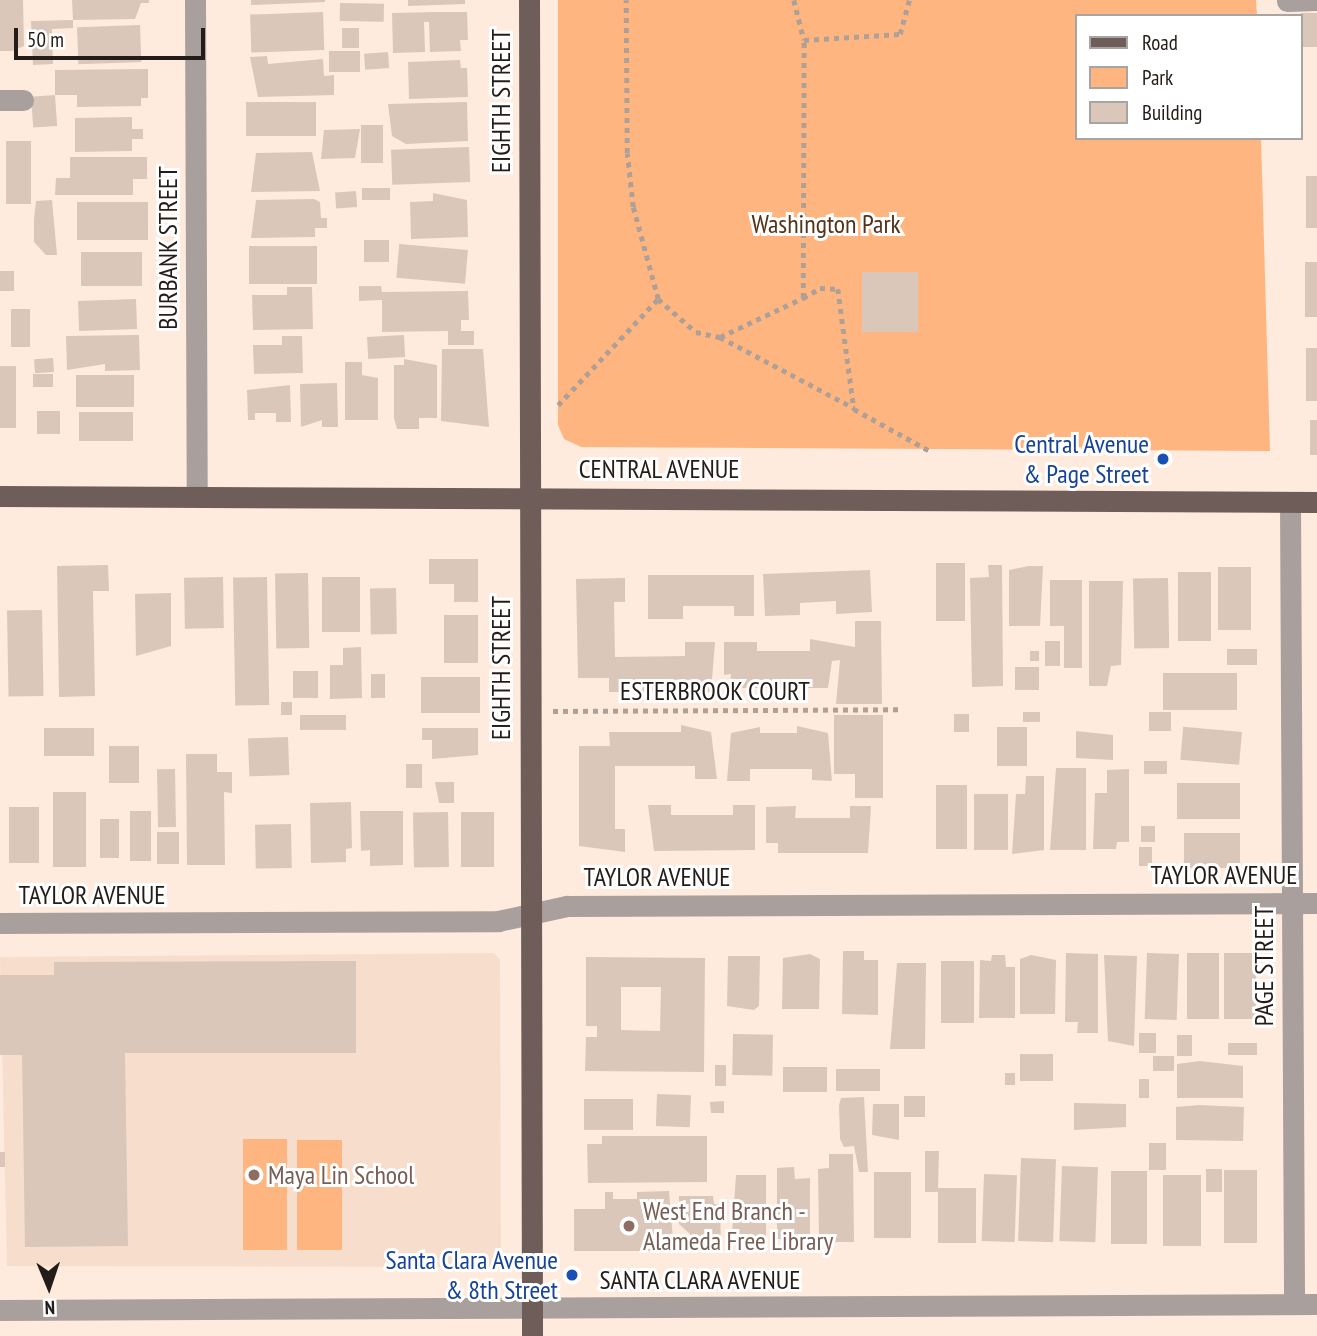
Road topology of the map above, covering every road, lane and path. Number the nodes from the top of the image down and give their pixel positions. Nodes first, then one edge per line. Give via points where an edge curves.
1 (195, 0) edge
2 (529, 0) edge
3 (626, 0) edge
4 (794, 0) edge
5 (908, 0) edge
6 (1317, 0) edge
7 (1287, 1) edge
8 (804, 40) junction
9 (0, 100) edge
10 (23, 100) dead end
11 (803, 298) junction
12 (658, 299) junction
13 (720, 337) junction
14 (558, 405) dead end
15 (854, 408) junction
16 (932, 452) dead end
17 (0, 496) edge
18 (197, 496) junction
19 (529, 498) junction
20 (1290, 502) junction
21 (1317, 502) edge
22 (902, 709) dead end
23 (528, 711) junction
24 (1292, 903) junction
25 (1317, 903) edge
26 (530, 914) junction
27 (0, 923) edge
28 (1294, 1304) junction
29 (1317, 1304) edge
30 (532, 1309) junction
31 (0, 1310) edge
32 (532, 1336) edge

1 - 18 street, BURBANK STREET
2 - 19 main road, EIGHTH STREET
3 - 12 path via 627,153 633,207
4 - 8 path
5 - 8 path via 900,34
6 - 7 street
8 - 11 path
9 - 10 street
11 - 13 path
11 - 15 path via 820,288 838,289
12 - 13 path via 696,332
12 - 14 path
13 - 15 path
15 - 16 path
17 - 18 main road, CENTRAL AVENUE
18 - 19 main road, CENTRAL AVENUE
19 - 20 main road, CENTRAL AVENUE
19 - 23 main road, EIGHTH STREET
20 - 21 main road, CENTRAL AVENUE
20 - 24 street, PAGE STREET
22 - 23 path, ESTERBROOK COURT
23 - 26 main road, EIGHTH STREET
24 - 25 street, TAYLOR AVENUE
24 - 26 street, TAYLOR AVENUE via 567,906
24 - 28 street, PAGE STREET
26 - 27 street, TAYLOR AVENUE via 498,921
26 - 30 main road, EIGHTH STREET
28 - 29 street, SANTA CLARA AVENUE
28 - 30 street, SANTA CLARA AVENUE
30 - 31 street, SANTA CLARA AVENUE
30 - 32 main road, EIGHTH STREET

